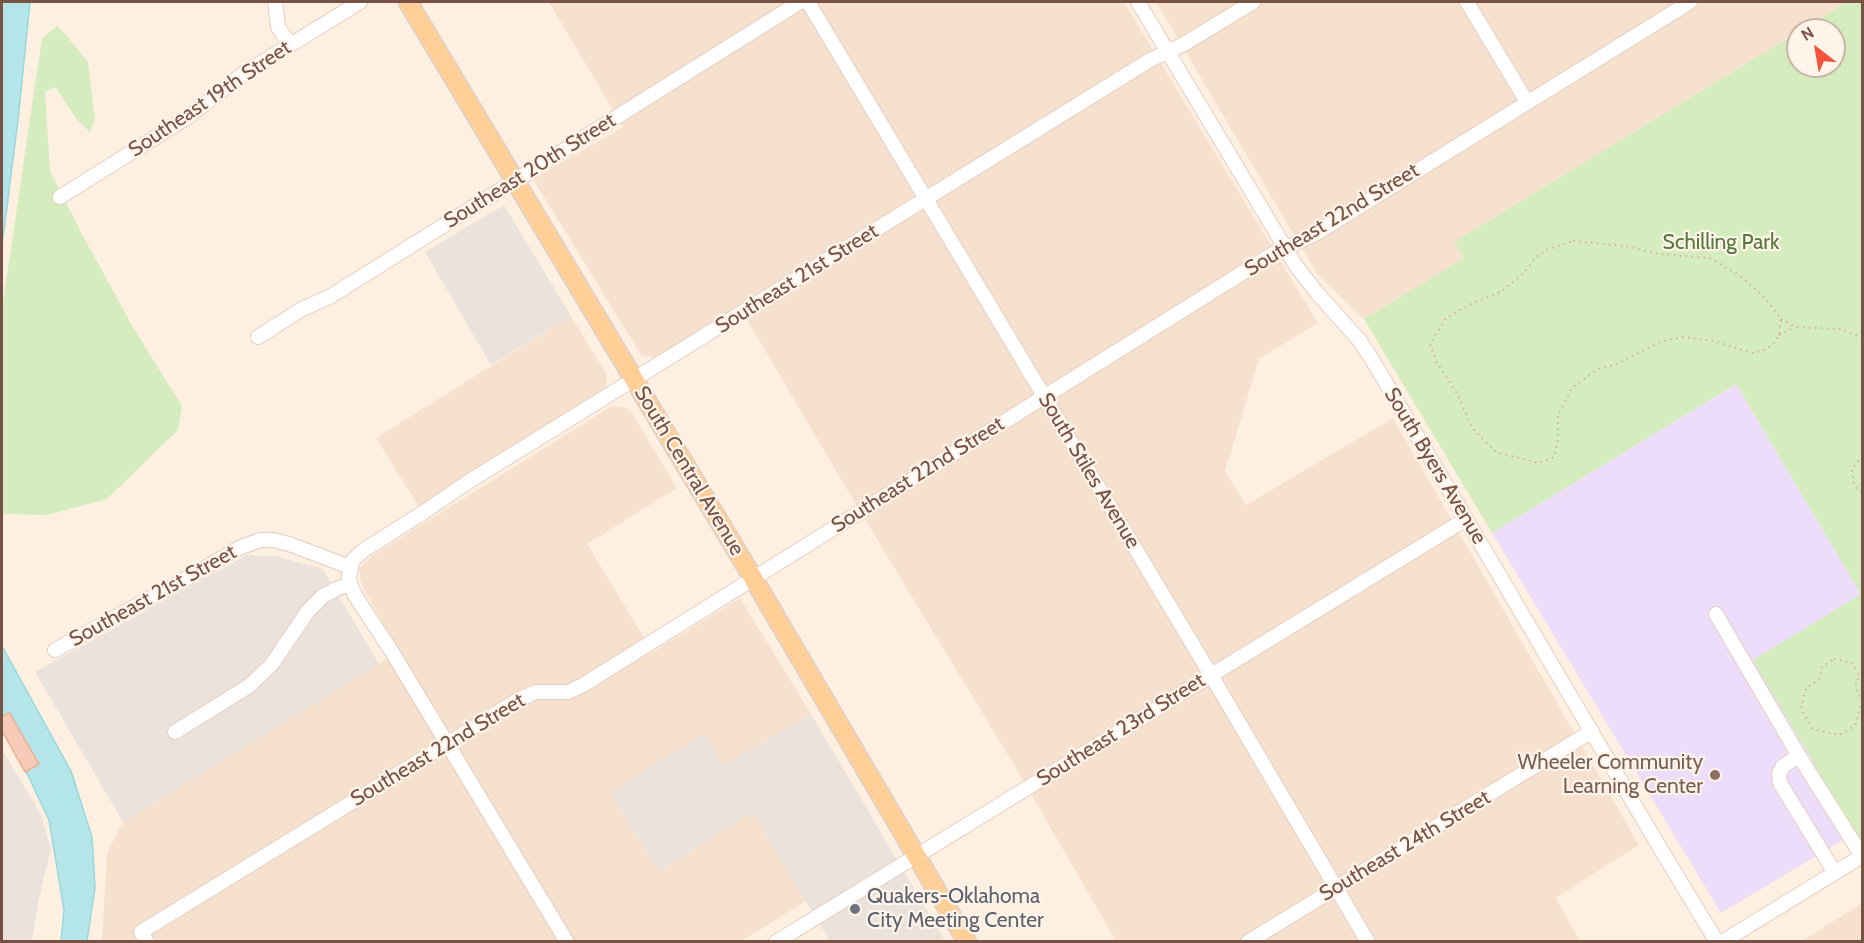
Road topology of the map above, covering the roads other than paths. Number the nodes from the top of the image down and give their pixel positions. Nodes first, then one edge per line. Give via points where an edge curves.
1 (275, 2) edge
2 (360, 2) edge
3 (408, 2) edge
4 (800, 2) edge
5 (808, 2) edge
6 (1138, 2) edge
7 (1253, 2) edge
8 (1467, 2) edge
9 (1690, 2) edge
10 (290, 45) junction
11 (1168, 51) junction
12 (1527, 102) junction
13 (515, 180) junction
14 (60, 197) dead end
15 (927, 198) junction
16 (1285, 248) junction
17 (258, 338) dead end
18 (634, 380) junction
19 (1045, 396) junction
20 (1466, 519) junction
21 (350, 567) junction
22 (753, 578) junction
23 (350, 584) junction
24 (1716, 614) dead end
25 (55, 650) dead end
26 (1211, 675) junction
27 (1592, 731) junction
28 (175, 732) dead end
29 (446, 744) junction
30 (1799, 756) junction
31 (917, 855) junction
32 (1862, 856) edge
33 (1835, 873) junction
34 (1336, 888) junction
35 (144, 937) edge
36 (567, 942) edge
37 (776, 942) edge
38 (968, 942) edge
39 (1248, 942) edge
40 (1368, 942) edge
41 (1717, 942) edge
42 (1722, 942) edge

1 - 10 street via 278,27
2 - 10 street, Southeast 19th Street
3 - 13 main road, South Central Avenue
4 - 13 street, Southeast 20th Street
5 - 15 street, South Stiles Avenue
6 - 11 street, South Byers Avenue
7 - 11 street, Southeast 21st Street
8 - 12 street
9 - 12 street, Southeast 22nd Street
10 - 14 street, Southeast 19th Street via 243,74 188,117
11 - 15 street, Southeast 21st Street
11 - 16 street, South Byers Avenue
12 - 16 street, Southeast 22nd Street
13 - 17 street, Southeast 20th Street
13 - 18 main road, South Central Avenue
15 - 18 street, Southeast 21st Street
15 - 19 street, South Stiles Avenue
16 - 19 street, Southeast 22nd Street
16 - 20 street, South Byers Avenue via 1309,284 1365,347
18 - 21 street, Southeast 21st Street via 357,554
18 - 22 main road, South Central Avenue
19 - 22 street, Southeast 22nd Street
19 - 26 street, South Stiles Avenue
20 - 26 street, Southeast 23rd Street
20 - 27 street, South Byers Avenue
21 - 23 street
21 - 25 street, Southeast 21st Street via 273,540 250,542
22 - 29 street, Southeast 22nd Street via 574,690 527,695
22 - 31 main road, South Central Avenue
23 - 28 street via 323,596 308,611 272,663 249,686
23 - 29 street
24 - 30 street
26 - 31 street, Southeast 23rd Street
26 - 34 street, South Stiles Avenue
27 - 34 street, Southeast 24th Street
27 - 41 street, South Byers Avenue
29 - 35 street, Southeast 22nd Street
29 - 36 street
30 - 32 street
30 - 33 street via 1783,766 1780,783
31 - 37 street, Southeast 23rd Street
31 - 38 main road, South Central Avenue
32 - 33 street
33 - 42 street
34 - 39 street, Southeast 24th Street
34 - 40 street, South Stiles Avenue

